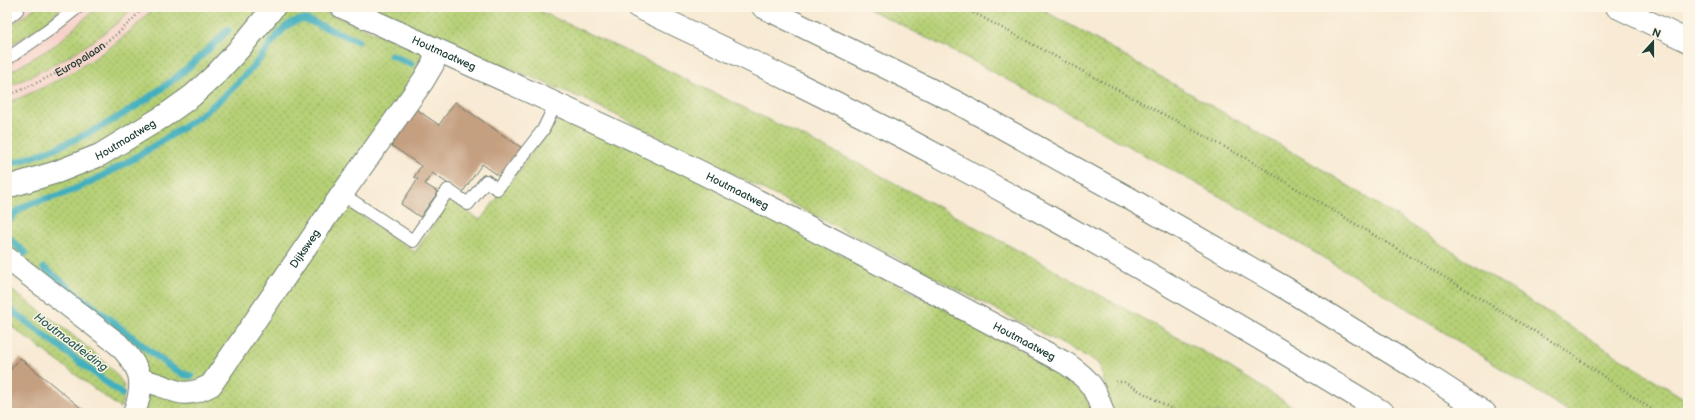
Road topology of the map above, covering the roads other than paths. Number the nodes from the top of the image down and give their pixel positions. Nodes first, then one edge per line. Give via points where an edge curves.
1 (13, 7) edge
2 (78, 7) edge
3 (274, 7) edge
4 (342, 7) edge
5 (638, 7) edge
6 (763, 7) edge
7 (1617, 7) edge
8 (7, 12) edge
9 (1688, 41) edge
10 (436, 50) junction
11 (7, 59) edge
12 (556, 103) junction
13 (7, 187) edge
14 (342, 194) junction
15 (7, 258) edge
16 (141, 380) junction
17 (134, 413) edge
18 (1103, 413) edge
19 (1384, 413) edge
20 (1485, 413) edge

1 - 8 main road
2 - 11 lane via 50,30
3 - 13 main road, Houtmaatweg via 216,74 192,96 164,116 100,155 57,172
4 - 10 main road, Houtmaatweg
5 - 19 main road via 828,98 943,158 1137,265
6 - 20 main road via 956,102 1120,194 1287,289 1430,376
7 - 9 main road
10 - 12 main road, Houtmaatweg
10 - 14 main road, Dijksweg via 433,64 423,81
12 - 14 lane via 543,130 497,189 486,180 468,204 448,190 413,241
12 - 18 main road, Houtmaatweg via 677,160 854,249 1067,364 1092,385
14 - 16 main road, Dijksweg via 211,385 188,394
15 - 16 main road via 118,344 130,357
16 - 17 main road via 140,396

